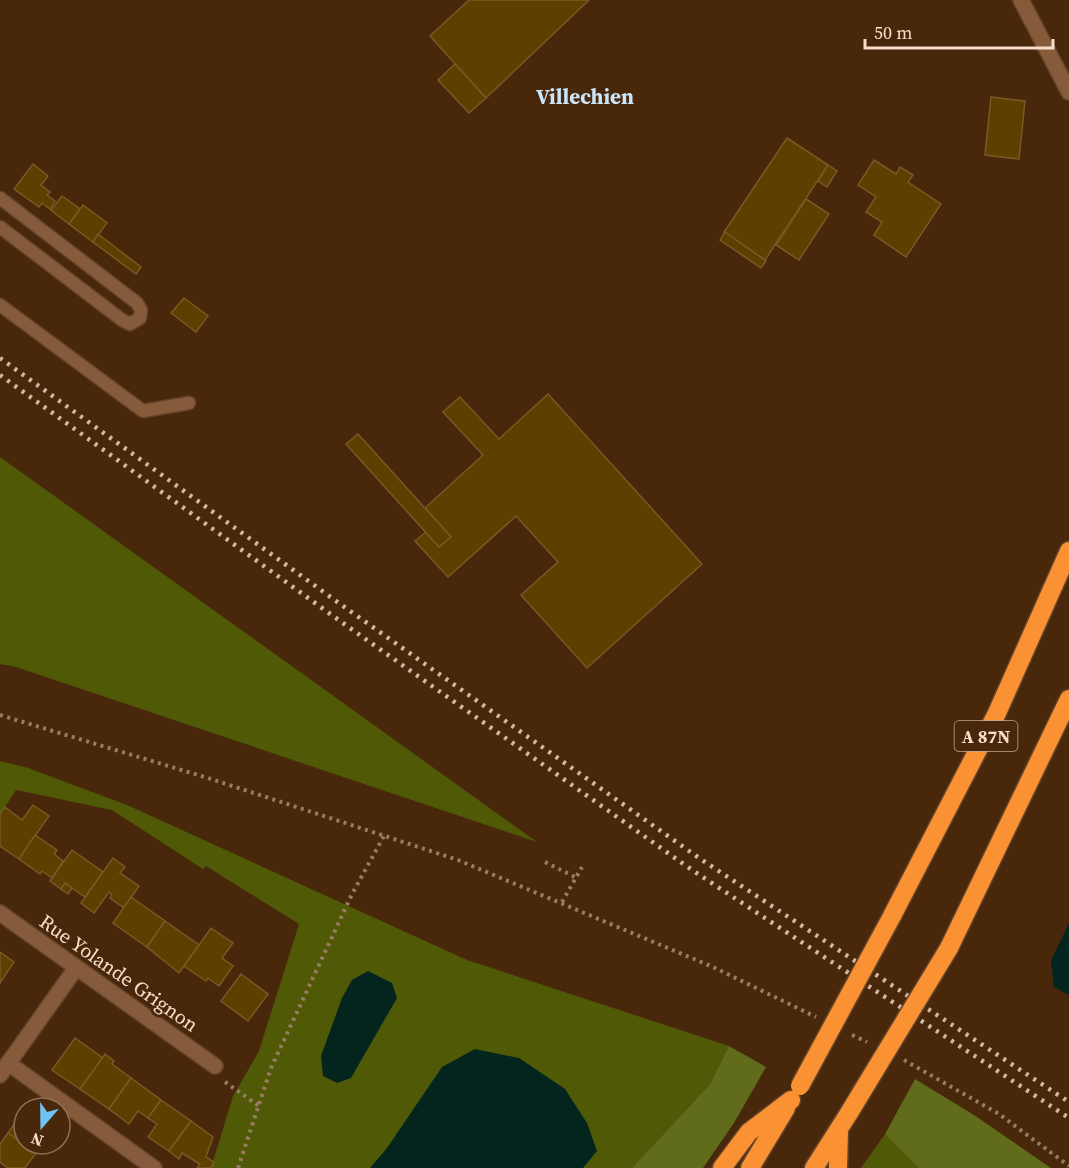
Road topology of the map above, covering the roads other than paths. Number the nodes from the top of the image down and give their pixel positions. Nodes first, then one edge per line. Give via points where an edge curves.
1 (1021, 0) edge
2 (1069, 92) edge
3 (0, 198) edge
4 (0, 227) edge
5 (0, 304) edge
6 (189, 403) dead end
7 (1069, 551) edge
8 (1069, 699) edge
9 (0, 913) edge
10 (76, 968) junction
11 (215, 1066) road end
12 (4, 1069) edge
13 (795, 1093) junction
14 (838, 1131) junction
15 (154, 1168) edge
16 (722, 1168) edge
17 (750, 1168) edge
18 (814, 1168) edge
19 (838, 1168) edge

1 - 2 street
3 - 4 lane via 137,303 140,318 130,324 122,320
5 - 6 lane via 143,411
7 - 13 highway, A 87N, bridge via 997,713
8 - 14 highway, A 87N, bridge via 948,948
9 - 10 street, Rue Yolande Grignon
10 - 11 street, Rue Yolande Grignon
10 - 12 street
12 - 15 street
13 - 16 highway via 749,1132
13 - 17 highway, A 87N
14 - 18 highway, A 87N
14 - 19 highway

